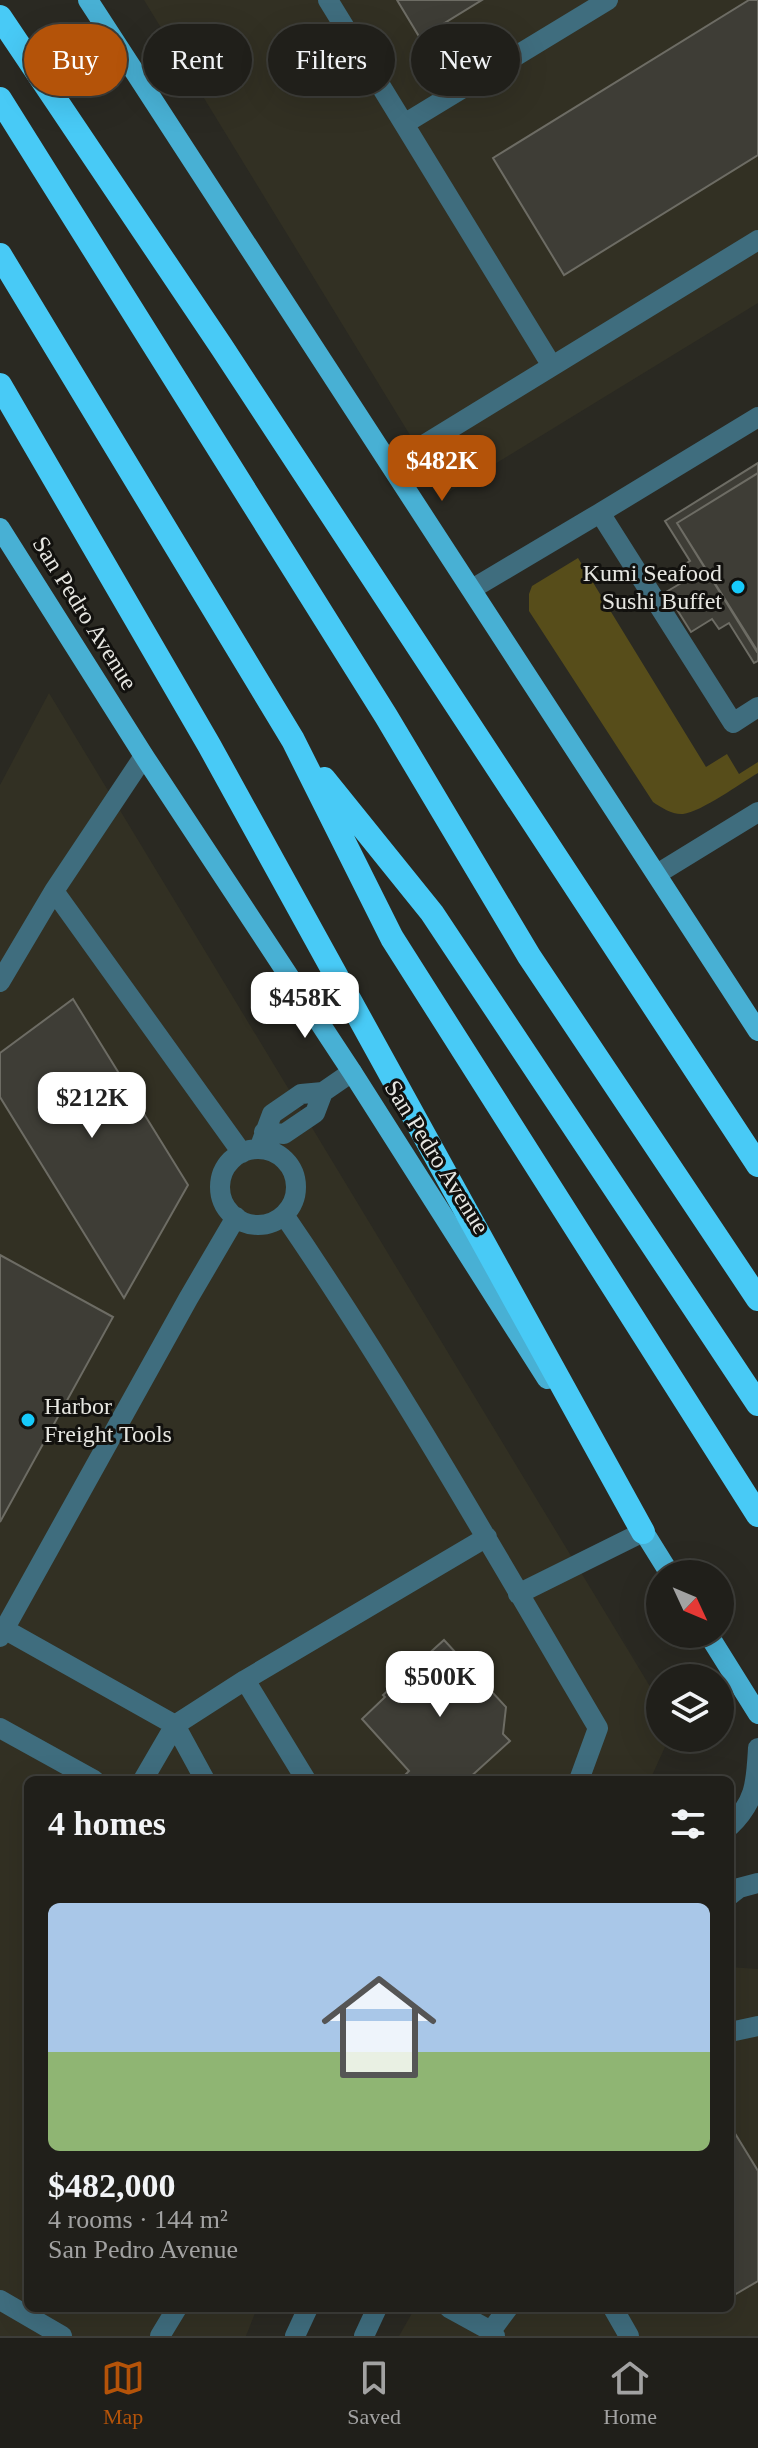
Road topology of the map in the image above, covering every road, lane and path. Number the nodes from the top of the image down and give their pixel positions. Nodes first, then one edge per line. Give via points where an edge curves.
1 (88, 0) edge
2 (328, 0) edge
3 (608, 0) edge
4 (0, 17) edge
5 (0, 99) edge
6 (404, 124) junction
7 (758, 240) edge
8 (0, 255) edge
9 (552, 366) junction
10 (0, 385) edge
11 (758, 417) edge
12 (391, 465) junction
13 (600, 513) junction
14 (0, 528) edge
15 (472, 589) junction
16 (758, 707) edge
17 (293, 740) junction
18 (144, 756) junction
19 (758, 812) edge
20 (657, 874) junction
21 (54, 891) junction
22 (0, 982) edge
23 (758, 1031) edge
24 (352, 1072) junction
25 (255, 1145) junction
26 (758, 1165) edge
27 (284, 1215) junction
28 (236, 1217) junction
29 (758, 1299) edge
30 (758, 1404) edge
31 (758, 1515) edge
32 (643, 1532) junction
33 (487, 1537) junction
34 (661, 1560) edge
35 (518, 1594) junction
36 (2, 1633) edge
37 (717, 1648) edge
38 (245, 1680) junction
39 (758, 1714) edge
40 (175, 1725) junction
41 (0, 1728) edge
42 (758, 1748) edge
43 (87, 1776) edge
44 (145, 1776) edge
45 (203, 1776) edge
46 (304, 1776) edge
47 (580, 1776) edge
48 (734, 1822) edge
49 (758, 1883) edge
50 (734, 1892) edge
51 (758, 2026) edge
52 (734, 2031) edge
53 (0, 2300) edge
54 (175, 2312) edge
55 (306, 2312) edge
56 (375, 2312) edge
57 (456, 2312) edge
58 (506, 2312) edge
59 (615, 2312) edge
60 (493, 2334) edge
61 (62, 2336) edge
62 (160, 2336) edge
63 (295, 2336) edge
64 (364, 2336) edge
65 (629, 2336) edge

1 - 12 main road
2 - 6 street
3 - 6 street
4 - 26 highway
5 - 29 highway via 529,956
6 - 9 street
7 - 9 street
8 - 17 highway
9 - 12 street
10 - 32 highway via 209,745
11 - 13 street
12 - 15 main road
13 - 15 street
13 - 16 street via 733,723
14 - 18 main road, San Pedro Avenue
15 - 20 main road
17 - 30 highway via 432,913
17 - 31 highway via 392,938
18 - 21 street
18 - 24 main road, San Pedro Avenue
19 - 20 street
20 - 23 main road
21 - 22 street
21 - 25 street
24 - 25 street via 323,1092 301,1094 272,1114
24 - 32 main road, San Pedro Avenue
25 - 27 street via 279,1154 295,1175 294,1201
25 - 28 street via 232,1160 221,1181 224,1204
27 - 28 street via 265,1225
27 - 33 street
28 - 36 street
32 - 34 main road, San Pedro Avenue
32 - 35 street
33 - 35 street
33 - 38 street
35 - 47 street via 598,1728
36 - 40 street
37 - 39 main road
38 - 40 street
38 - 46 street
40 - 44 street
40 - 45 street
41 - 43 street
42 - 48 street via 756,1786 745,1812
49 - 50 street
51 - 52 street
53 - 61 street
54 - 62 street
55 - 63 street
56 - 64 street
57 - 60 street
58 - 60 street
59 - 65 street

